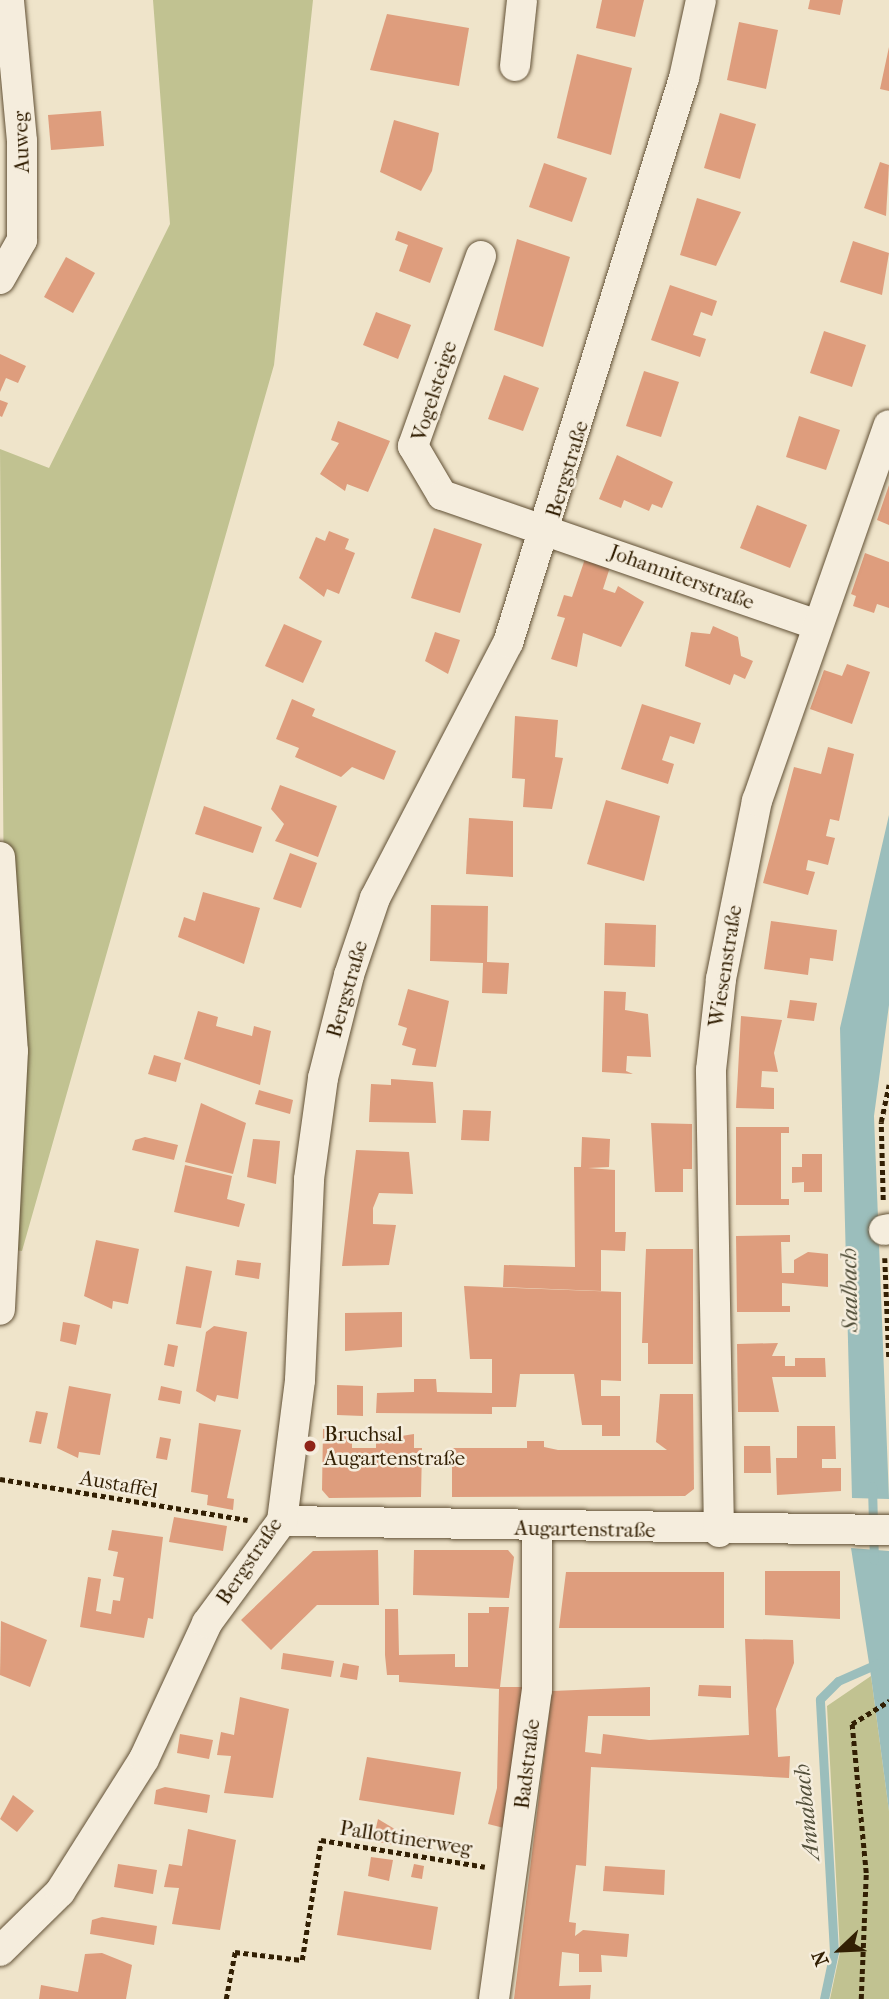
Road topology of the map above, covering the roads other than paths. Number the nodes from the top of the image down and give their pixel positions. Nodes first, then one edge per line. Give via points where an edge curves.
1 (9, 0) edge
2 (522, 0) edge
3 (701, 0) edge
4 (515, 66) dead end
5 (481, 256) dead end
6 (0, 279) edge
7 (889, 425) edge
8 (549, 530) junction
9 (815, 624) junction
10 (0, 857) edge
11 (0, 1310) edge
12 (282, 1521) junction
13 (537, 1528) junction
14 (889, 1530) edge
15 (719, 1532) junction
16 (0, 1951) edge
17 (494, 1999) edge

1 - 6 street, Auweg via 22,141 22,240
2 - 4 street
3 - 8 street, Bergstraße via 684,78
5 - 8 street, Vogelsteige via 413,446 442,495
7 - 9 street, Wiesenstraße
8 - 9 street, Johanniterstraße
8 - 12 street, Bergstraße via 509,643 375,898 349,975 324,1078 309,1179 300,1380
9 - 15 street, Wiesenstraße via 757,801 734,905 710,1070
10 - 11 street via 13,1052
12 - 13 street, Augartenstraße
12 - 16 street, Bergstraße via 207,1623 144,1759 60,1892
13 - 15 street, Augartenstraße
13 - 17 street, Badstraße via 537,1690
14 - 15 street, Augartenstraße

